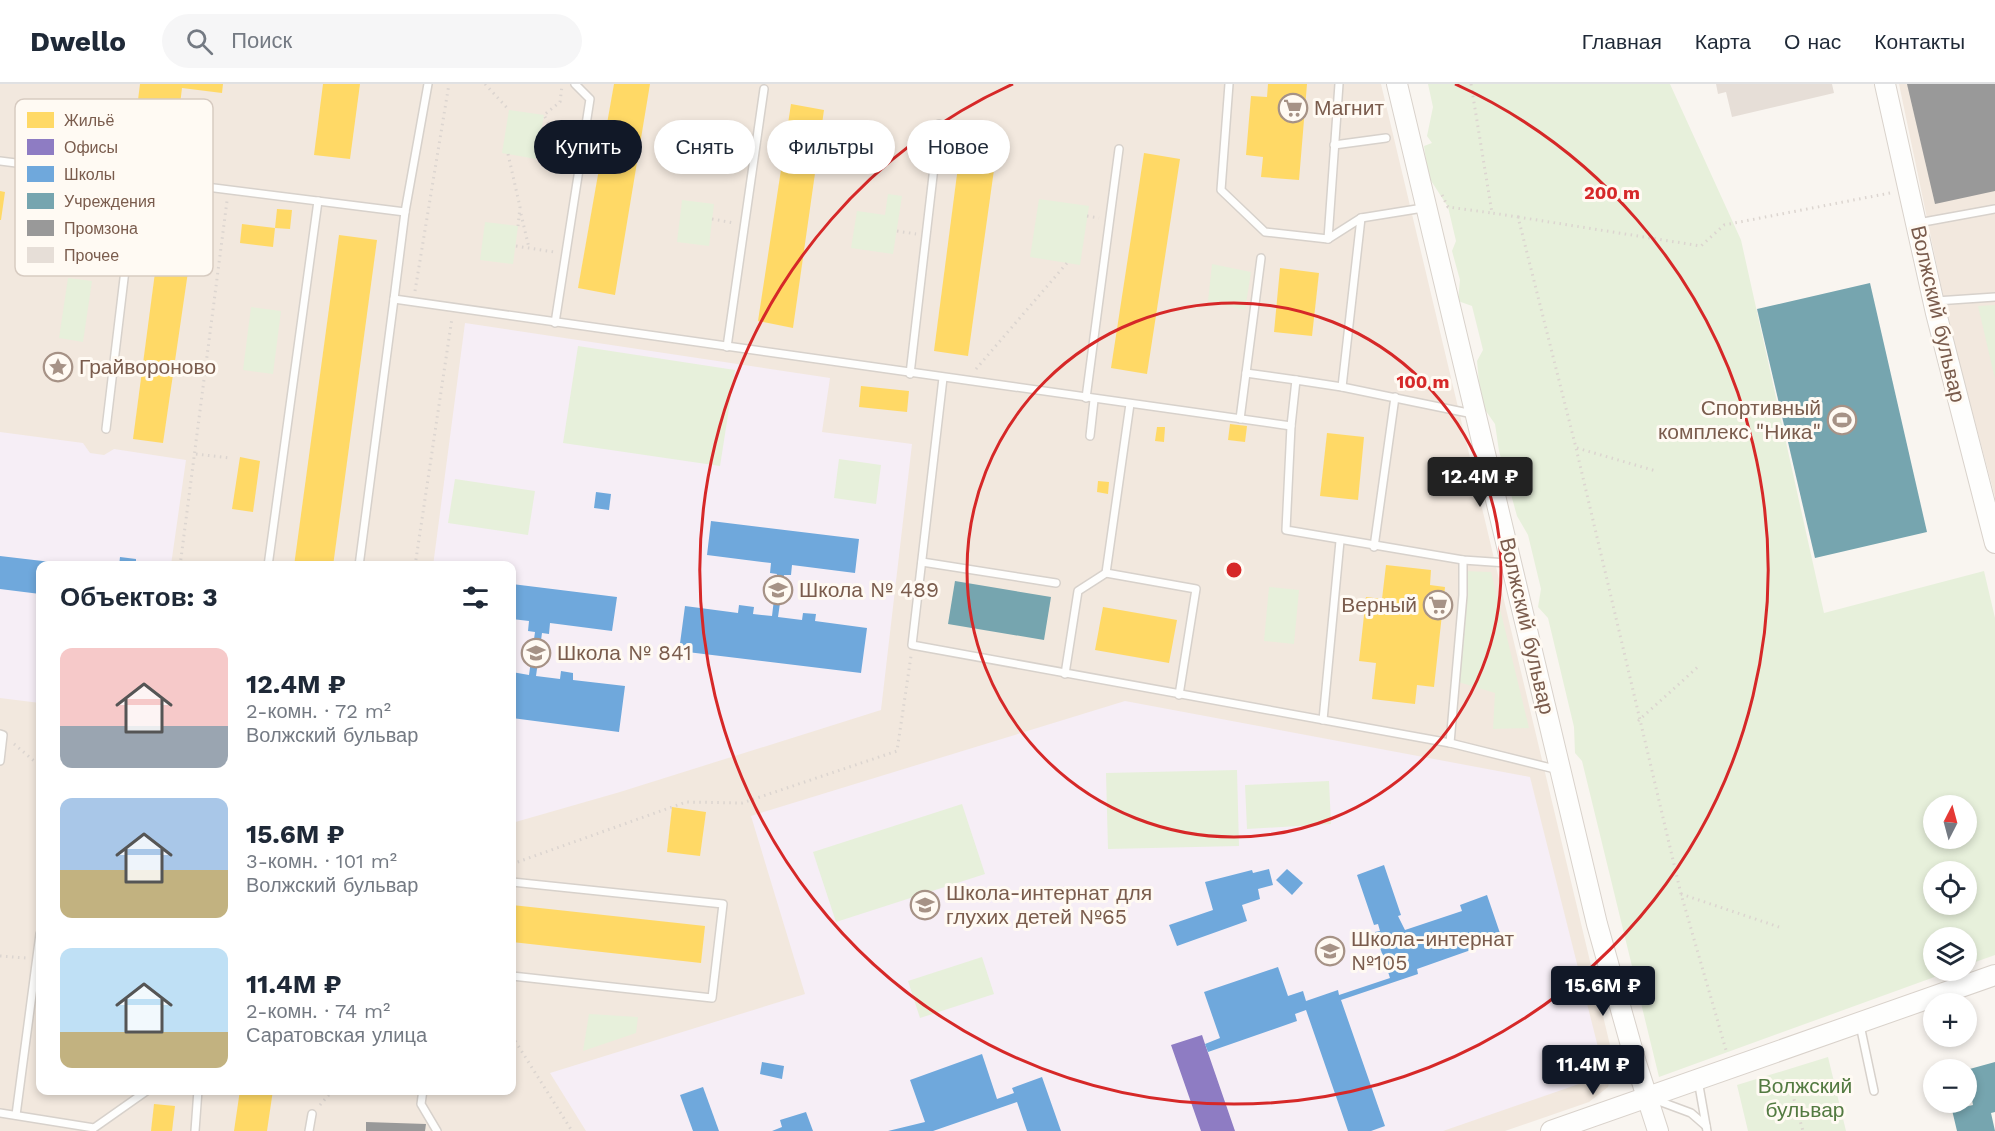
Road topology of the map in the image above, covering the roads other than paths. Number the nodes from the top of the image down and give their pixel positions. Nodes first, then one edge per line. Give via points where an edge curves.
1 (428, 84) edge
2 (575, 84) edge
3 (1229, 84) edge
4 (1339, 84) edge
5 (1397, 84) edge
6 (1886, 84) edge
7 (764, 89) dead end
8 (1386, 138) dead end
9 (1334, 146) junction
10 (1119, 149) dead end
11 (0, 161) edge
12 (15, 163) edge
13 (933, 174) edge
14 (213, 188) edge
15 (318, 201) junction
16 (1428, 207) junction
17 (1995, 209) edge
18 (405, 212) junction
19 (1361, 218) junction
20 (1916, 223) junction
21 (1328, 239) junction
22 (1261, 258) dead end
23 (124, 276) edge
24 (1995, 297) edge
25 (394, 299) junction
26 (1933, 302) junction
27 (555, 323) junction
28 (727, 347) junction
29 (1246, 373) junction
30 (910, 374) junction
31 (943, 378) junction
32 (1296, 381) junction
33 (1342, 387) junction
34 (1395, 397) junction
35 (1086, 398) junction
36 (1094, 400) junction
37 (1130, 404) junction
38 (1477, 415) junction
39 (1240, 419) junction
40 (1291, 426) junction
41 (106, 429) dead end
42 (1090, 436) dead end
43 (1340, 541) junction
44 (1995, 543) edge
45 (1374, 547) junction
46 (1463, 560) junction
47 (269, 561) edge
48 (360, 561) edge
49 (922, 562) junction
50 (1512, 563) junction
51 (1106, 573) junction
52 (1056, 584) dead end
53 (1065, 674) junction
54 (1179, 694) junction
55 (1323, 720) junction
56 (2, 734) edge
57 (1450, 743) junction
58 (0, 760) edge
59 (1562, 771) junction
60 (516, 882) edge
61 (36, 964) edge
62 (1995, 975) edge
63 (516, 976) edge
64 (1860, 1023) junction
65 (1698, 1080) junction
66 (1874, 1091) dead end
67 (141, 1095) edge
68 (198, 1095) edge
69 (422, 1095) edge
70 (1648, 1097) junction
71 (0, 1113) edge
72 (312, 1114) road end
73 (16, 1115) junction
74 (1707, 1128) edge
75 (195, 1131) edge
76 (309, 1131) edge
77 (437, 1131) edge
78 (1551, 1131) edge
79 (1658, 1131) edge

1 - 18 lane
2 - 27 lane via 590,99
3 - 21 lane via 1221,190 1265,232
4 - 9 lane
5 - 16 main road, Волжский бульвар
6 - 20 main road, Волжский бульвар
7 - 28 lane
8 - 9 lane
9 - 21 lane
10 - 35 lane
11 - 12 lane
13 - 30 lane
14 - 15 lane
15 - 18 lane
15 - 47 lane
16 - 19 lane
16 - 38 main road, Волжский бульвар
17 - 20 lane
18 - 25 lane
19 - 21 lane
19 - 33 lane
20 - 26 main road, Волжский бульвар
22 - 29 lane
23 - 41 lane
24 - 26 lane
25 - 27 lane
25 - 48 lane
26 - 44 main road, Волжский бульвар
27 - 28 lane
28 - 30 lane
29 - 32 lane
29 - 39 lane
30 - 31 lane
31 - 35 lane
31 - 49 lane
32 - 33 lane
32 - 40 lane
33 - 34 lane
34 - 38 lane
34 - 45 lane
35 - 36 lane
36 - 37 lane
36 - 42 lane
37 - 39 lane
37 - 51 lane
38 - 50 main road, Волжский бульвар
39 - 40 lane
40 - 43 lane via 1286,530
43 - 45 lane
43 - 55 lane
45 - 46 lane
46 - 50 lane
46 - 57 lane
49 - 52 lane
49 - 53 lane via 912,645
50 - 59 main road, Волжский бульвар
51 - 53 lane via 1078,591
51 - 54 lane via 1196,589
53 - 54 lane
54 - 55 lane
55 - 57 lane
56 - 58 lane
57 - 59 lane
59 - 70 main road, Волжский бульвар via 1597,924
60 - 63 lane via 723,904 712,998
61 - 73 lane
62 - 64 main road
64 - 65 main road
64 - 66 lane
65 - 70 main road
65 - 74 lane
67 - 73 lane via 94,1128
68 - 75 lane
69 - 77 lane via 421,1104
70 - 74 lane via 1691,1113
70 - 78 main road
70 - 79 main road, Волжский бульвар
71 - 73 lane
72 - 76 lane

